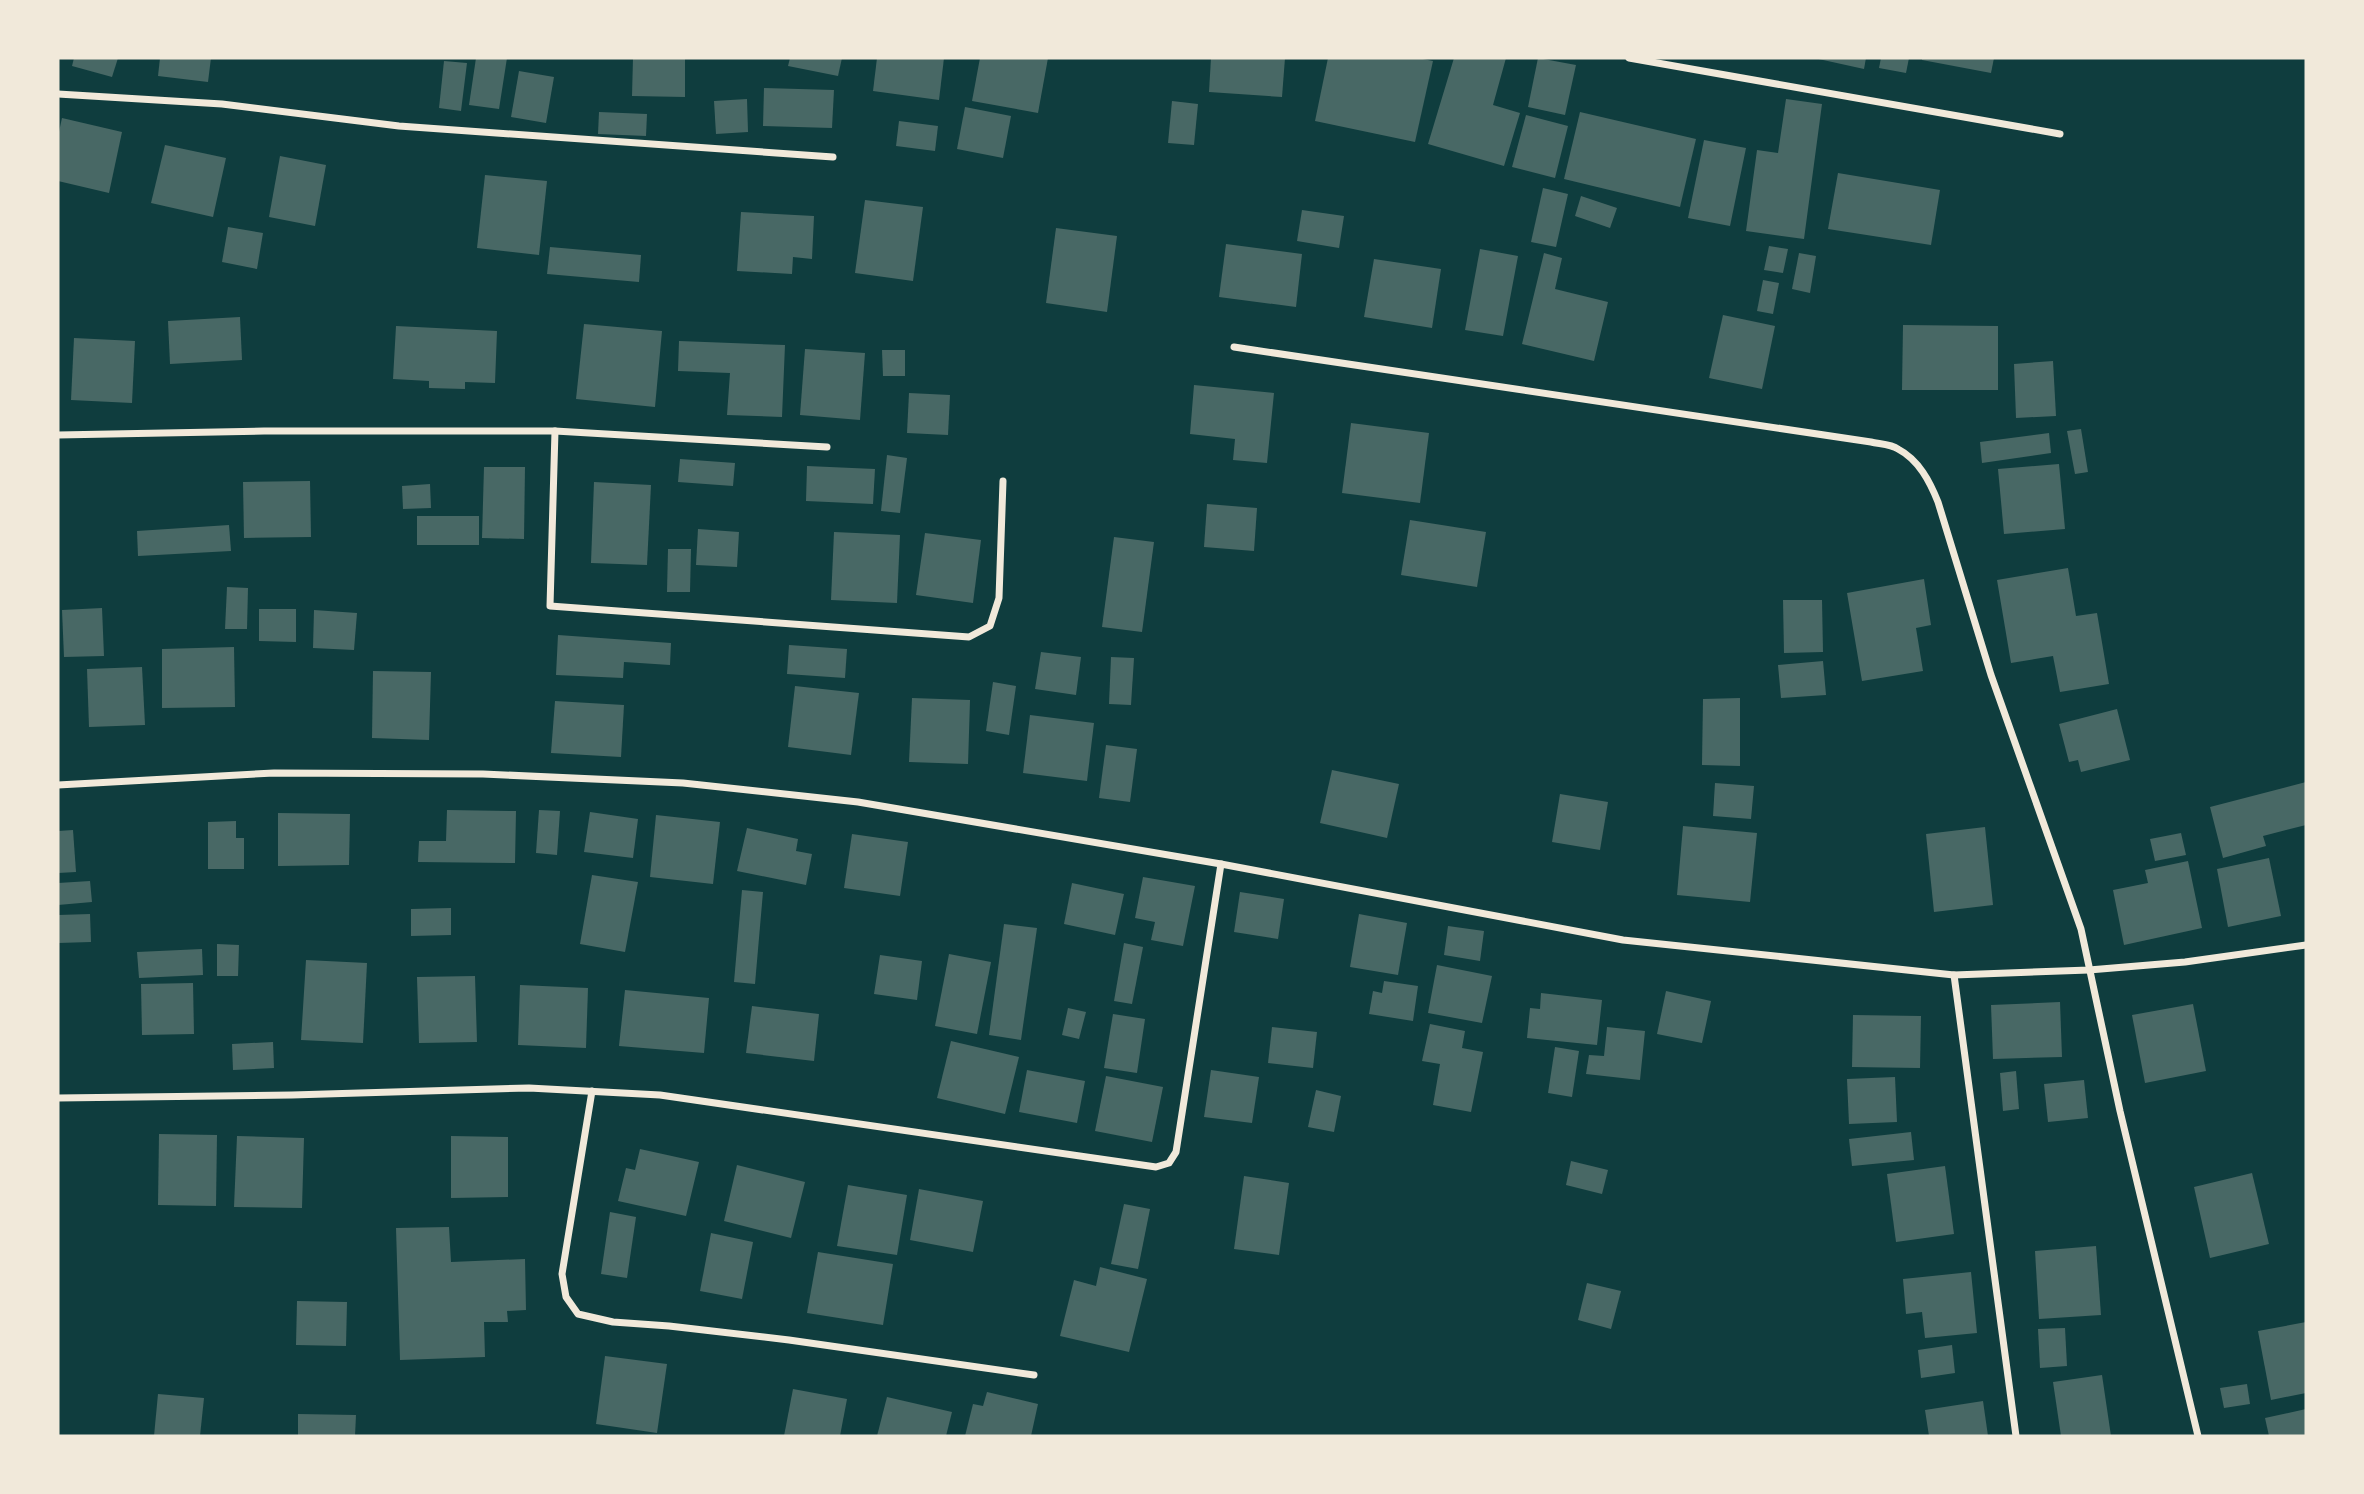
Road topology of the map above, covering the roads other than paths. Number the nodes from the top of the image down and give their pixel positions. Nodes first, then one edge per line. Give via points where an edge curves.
1 (1629, 58) edge
2 (58, 94) edge
3 (2060, 134) dead end
4 (832, 157) dead end
5 (1234, 347) dead end
6 (555, 431) junction
7 (58, 435) edge
8 (827, 447) dead end
9 (1003, 481) dead end
10 (58, 785) edge
11 (1220, 864) junction
12 (2306, 945) edge
13 (2089, 970) junction
14 (1954, 975) junction
15 (592, 1091) junction
16 (58, 1098) edge
17 (1034, 1375) dead end
18 (2017, 1436) edge
19 (2199, 1436) edge

1 - 3 street
2 - 4 street via 222,104 400,126
5 - 13 street via 1897,448 1928,478 1938,502 1991,675 2081,929
6 - 7 street
6 - 8 street
6 - 9 street via 550,606 969,637 990,626 999,598
10 - 11 street via 274,773 483,774 683,783 858,802
11 - 14 street via 1623,940
11 - 15 street via 1176,1152 1169,1163 1156,1167 660,1095
12 - 13 street
13 - 14 street
13 - 19 street
14 - 18 street
15 - 16 street via 529,1087
15 - 17 street via 562,1274 566,1297 578,1314

